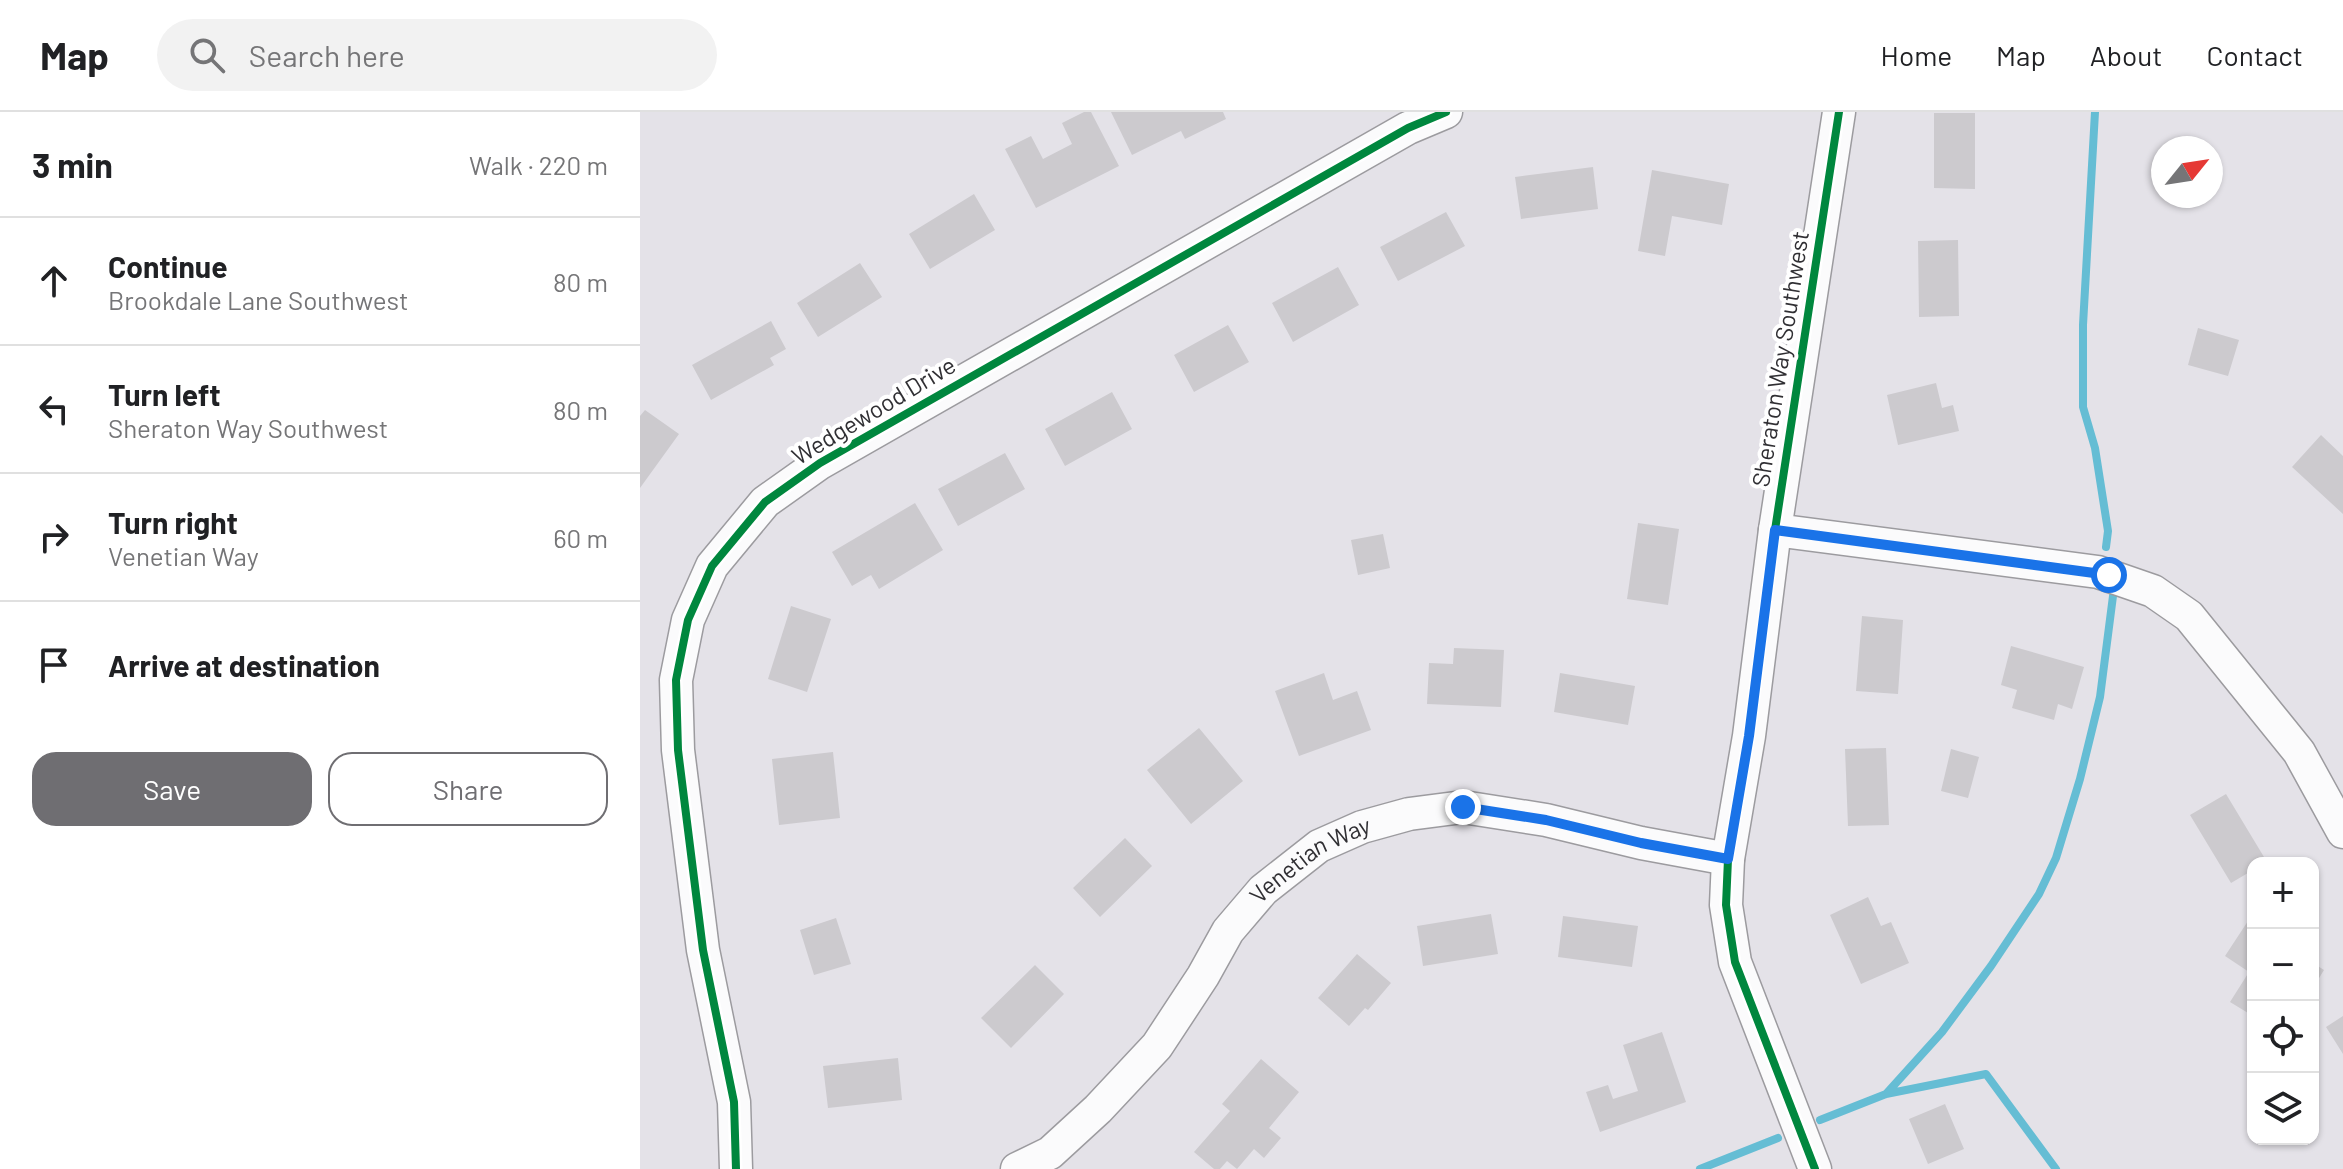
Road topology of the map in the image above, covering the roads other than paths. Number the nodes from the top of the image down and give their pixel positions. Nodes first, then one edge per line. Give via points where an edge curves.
1 (1446, 112) edge
2 (1839, 112) edge
3 (1775, 530) junction
4 (2343, 832) edge
5 (1728, 859) junction
6 (736, 1169) edge
7 (1017, 1169) edge
8 (1815, 1169) edge

1 - 6 street, Wedgewood Drive via 1408,128 820,463 765,502 712,566 688,620 676,680 678,750 703,950 734,1102
2 - 3 street, Sheraton Way Southwest
3 - 4 street via 2098,572 2153,591 2189,616 2299,752
3 - 5 street, Sheraton Way Southwest
5 - 7 street, Venetian Way via 1463,807 1362,827 1319,846 1263,890 1228,931 1157,1046 1050,1153
5 - 8 street, Sheraton Way Southwest via 1726,905 1735,962

